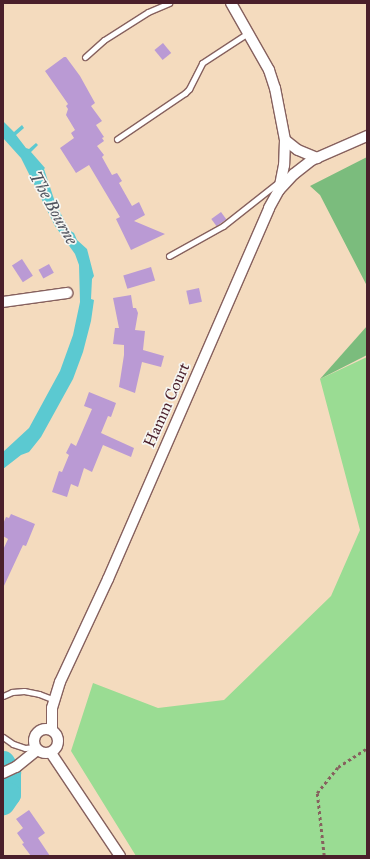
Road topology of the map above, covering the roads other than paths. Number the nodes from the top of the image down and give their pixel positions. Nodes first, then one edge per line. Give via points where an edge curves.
1 (169, 3) edge
2 (231, 3) edge
3 (248, 33) junction
4 (85, 57) dead end
5 (367, 136) edge
6 (117, 139) dead end
7 (285, 140) junction
8 (317, 158) junction
9 (280, 185) junction
10 (168, 256) dead end
11 (68, 294) dead end
12 (3, 302) edge
13 (3, 696) edge
14 (55, 700) junction
15 (52, 730) junction
16 (3, 737) edge
17 (36, 748) junction
18 (51, 753) junction
19 (3, 773) edge
20 (120, 856) edge

1 - 4 lane via 148,12 104,40
2 - 3 street
3 - 6 lane via 202,63 185,94
3 - 7 street via 269,70
5 - 8 street, Hamm Court
7 - 8 street via 298,150
7 - 9 street
8 - 9 street, Hamm Court
9 - 10 lane via 223,226
9 - 14 street, Hamm Court via 108,579 60,682
11 - 12 street
13 - 14 lane via 24,691
14 - 15 street, Hamm Court via 52,708
15 - 17 street via 39,731 34,738
15 - 18 street via 59,742
16 - 17 lane via 25,748
17 - 18 street via 41,753
17 - 19 street via 16,767
18 - 20 street

